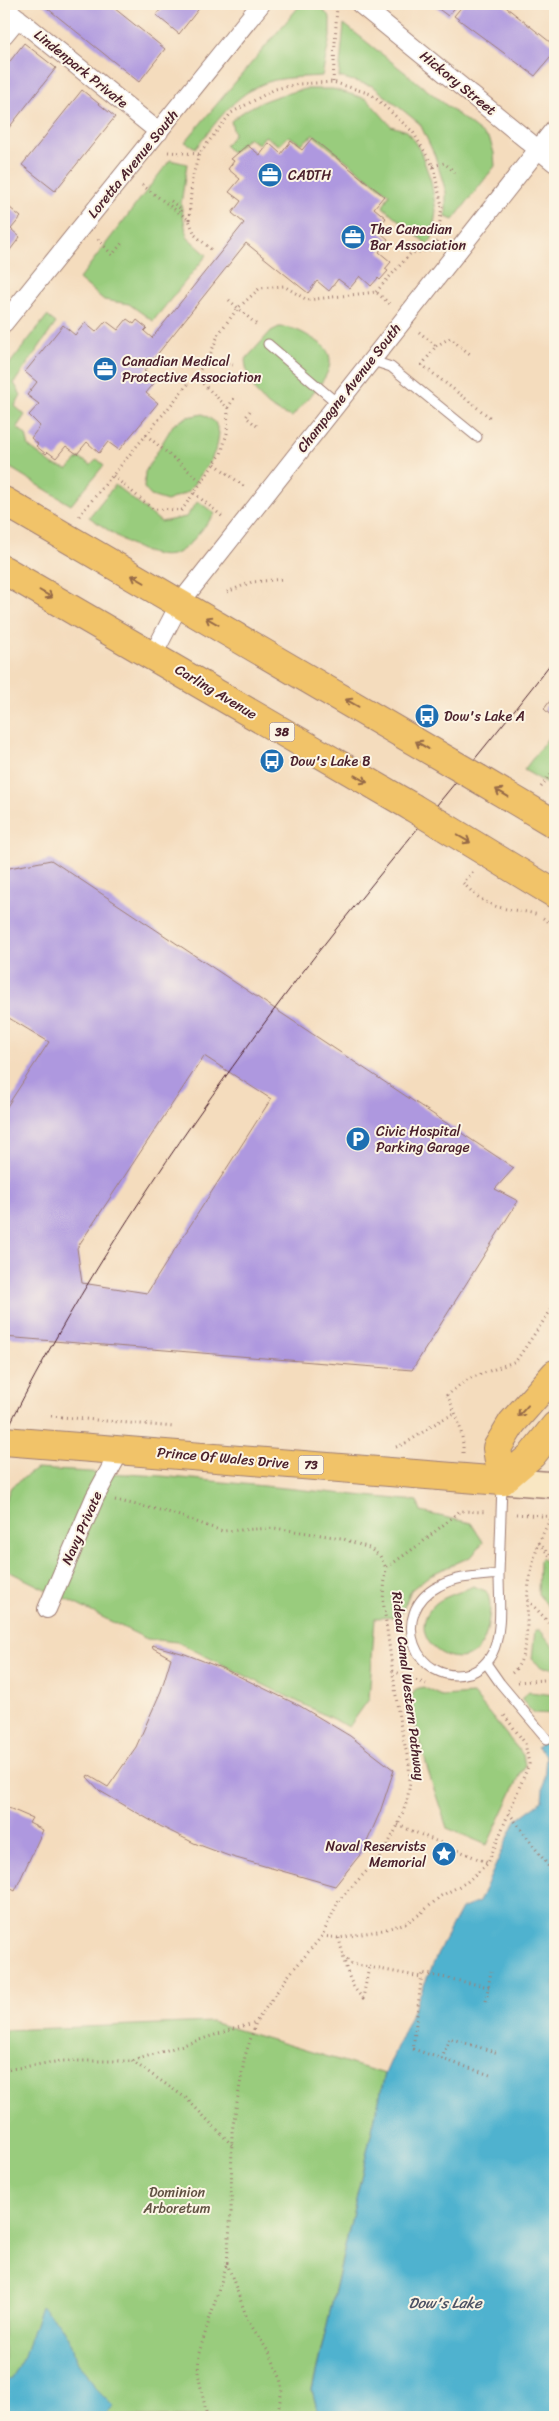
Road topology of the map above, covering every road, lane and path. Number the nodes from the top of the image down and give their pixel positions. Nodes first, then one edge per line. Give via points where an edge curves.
1 (262, 4) edge
2 (360, 4) edge
3 (337, 5) dead end
4 (4, 7) edge
5 (18, 18) junction
6 (4, 35) edge
7 (333, 82) junction
8 (555, 128) edge
9 (155, 137) junction
10 (540, 149) junction
11 (200, 154) junction
12 (555, 163) edge
13 (433, 166) junction
14 (456, 173) dead end
15 (142, 184) dead end
16 (171, 201) dead end
17 (180, 214) junction
18 (189, 220) junction
19 (98, 239) dead end
20 (122, 242) dead end
21 (213, 251) dead end
22 (376, 292) junction
23 (229, 300) dead end
24 (238, 308) junction
25 (405, 317) junction
26 (4, 323) edge
27 (258, 326) dead end
28 (268, 344) dead end
29 (436, 346) junction
30 (471, 355) dead end
31 (208, 360) junction
32 (370, 360) junction
33 (233, 365) dead end
34 (195, 376) junction
35 (234, 398) dead end
36 (337, 403) junction
37 (228, 408) junction
38 (250, 411) dead end
39 (492, 419) dead end
40 (257, 426) dead end
41 (146, 435) junction
42 (477, 437) dead end
43 (215, 464) junction
44 (113, 476) junction
45 (202, 482) junction
46 (194, 493) junction
47 (261, 500) junction
48 (4, 501) edge
49 (76, 521) dead end
50 (238, 530) junction
51 (4, 570) edge
52 (284, 579) dead end
53 (227, 592) dead end
54 (180, 603) junction
55 (153, 655) junction
56 (555, 704) edge
57 (555, 716) edge
58 (555, 768) edge
59 (540, 787) dead end
60 (555, 824) edge
61 (476, 869) dead end
62 (555, 894) edge
63 (555, 926) edge
64 (555, 1304) edge
65 (555, 1374) edge
66 (456, 1414) junction
67 (52, 1416) dead end
68 (555, 1426) edge
69 (179, 1428) dead end
70 (4, 1441) edge
71 (464, 1444) dead end
72 (394, 1447) dead end
73 (121, 1449) junction
74 (502, 1481) junction
75 (555, 1485) edge
76 (95, 1497) junction
77 (502, 1513) junction
78 (554, 1518) edge
79 (539, 1542) junction
80 (555, 1562) edge
81 (386, 1568) junction
82 (499, 1574) junction
83 (528, 1599) junction
84 (47, 1608) dead end
85 (555, 1629) edge
86 (486, 1663) junction
87 (555, 1679) edge
88 (500, 1683) junction
89 (502, 1713) dead end
90 (546, 1738) dead end
91 (509, 1813) junction
92 (398, 1825) junction
93 (488, 1863) junction
94 (555, 1875) edge
95 (322, 1936) junction
96 (339, 1938) junction
97 (344, 1957) junction
98 (368, 1967) junction
99 (491, 1971) dead end
100 (421, 1977) junction
101 (489, 1987) junction
102 (486, 2001) dead end
103 (256, 2022) junction
104 (498, 2053) dead end
105 (442, 2059) junction
106 (132, 2061) junction
107 (4, 2070) edge
108 (490, 2075) dead end
109 (232, 2145) junction
110 (227, 2263) junction
111 (207, 2417) edge
112 (277, 2417) edge

1 - 9 street, Loretta Avenue South
2 - 10 street, Hickory Street
3 - 7 path
4 - 5 street, Lindenpark Private
5 - 6 street
5 - 9 street, Lindenpark Private
7 - 11 path via 275,89 231,112
7 - 13 path via 371,94 413,132
8 - 10 street, Champagne Avenue South
9 - 11 path via 168,152
9 - 26 street, Loretta Avenue South
10 - 12 street, Hickory Street
10 - 25 street, Champagne Avenue South
11 - 18 path via 192,178
13 - 14 path via 444,164
13 - 22 path via 442,206 436,242 438,250 411,253
15 - 17 path
16 - 17 path via 182,210
17 - 18 path
18 - 21 path via 195,235
19 - 20 path via 112,255
22 - 24 path via 307,300 284,286 260,288
22 - 25 path
23 - 24 path
24 - 27 path
24 - 31 path via 219,333
25 - 29 path
25 - 32 street, Champagne Avenue South
28 - 36 lane
29 - 30 path via 450,338
29 - 39 path via 422,365
31 - 33 path
31 - 34 path
32 - 36 street, Champagne Avenue South
32 - 42 lane via 391,367
34 - 37 path
34 - 41 path
35 - 37 path
36 - 47 street, Champagne Avenue South
37 - 43 path via 227,433
38 - 40 path via 246,417
41 - 44 path
41 - 45 path
43 - 45 path
43 - 47 path
44 - 46 path via 153,509 182,510
44 - 49 path
45 - 46 path
46 - 50 path
47 - 50 street, Champagne Avenue South
54 -> 48 main road
50 - 54 street, Champagne Avenue South
51 -> 55 main road, Carling Avenue / 38
52 - 53 path via 252,582
54 - 55 street, Champagne Avenue South
60 -> 54 main road, bridge
55 -> 62 main road, Carling Avenue / 38, bridge
56 - 57 path via 550,711
58 - 59 path
61 - 63 path via 463,883 482,900 539,915
64 - 66 path via 516,1361 468,1379 448,1395
65 -> 74 main road via 512,1423 497,1448
66 - 71 path
66 - 72 path via 434,1422 411,1441
67 - 69 path
68 - 74 main road via 532,1455
70 - 73 main road, Prince Of Wales Drive / 73
73 - 74 main road, Prince Of Wales Drive / 73
73 - 76 street, Navy Private
74 - 75 main road
74 - 77 lane
76 - 81 path via 168,1512 222,1531 274,1528 340,1538 369,1548 380,1556
76 - 84 street, Navy Private
77 - 78 path
77 - 81 path via 460,1511
77 - 82 lane
78 - 79 path
79 - 80 path
79 - 83 path
81 - 92 path, Rideau Canal Western Pathway via 383,1600 410,1784
82 - 86 lane via 496,1643
82 - 86 lane via 452,1580 438,1586 427,1593 412,1614 410,1631 414,1646 432,1668 444,1675 460,1676 476,1671
83 - 85 path
83 - 88 path via 521,1661
86 - 88 lane
87 - 88 path
88 - 90 lane
89 - 91 path via 525,1743 529,1764
91 - 93 path
91 - 94 path
92 - 93 path
92 - 95 path, Rideau Canal Western Pathway via 383,1854 339,1900
93 - 96 path via 467,1882 441,1896 406,1922
95 - 96 path
95 - 103 path, Rideau Canal Western Pathway via 288,1976
96 - 97 path
97 - 98 path via 352,1964
97 - 98 path via 357,1992 363,1998
98 - 100 path
99 - 101 path
100 - 101 path via 422,1973
100 - 105 path via 413,2049
101 - 102 path
103 - 106 path
103 - 109 path, Rideau Canal Western Pathway via 237,2095
104 - 105 path via 449,2038
105 - 108 path
106 - 107 path via 61,2061
106 - 109 path via 186,2098
109 - 110 path, Rideau Canal Western Pathway
110 - 111 path, Rideau Canal Western Pathway via 199,2353 198,2373
110 - 112 path via 248,2321 270,2354 280,2377 282,2390

